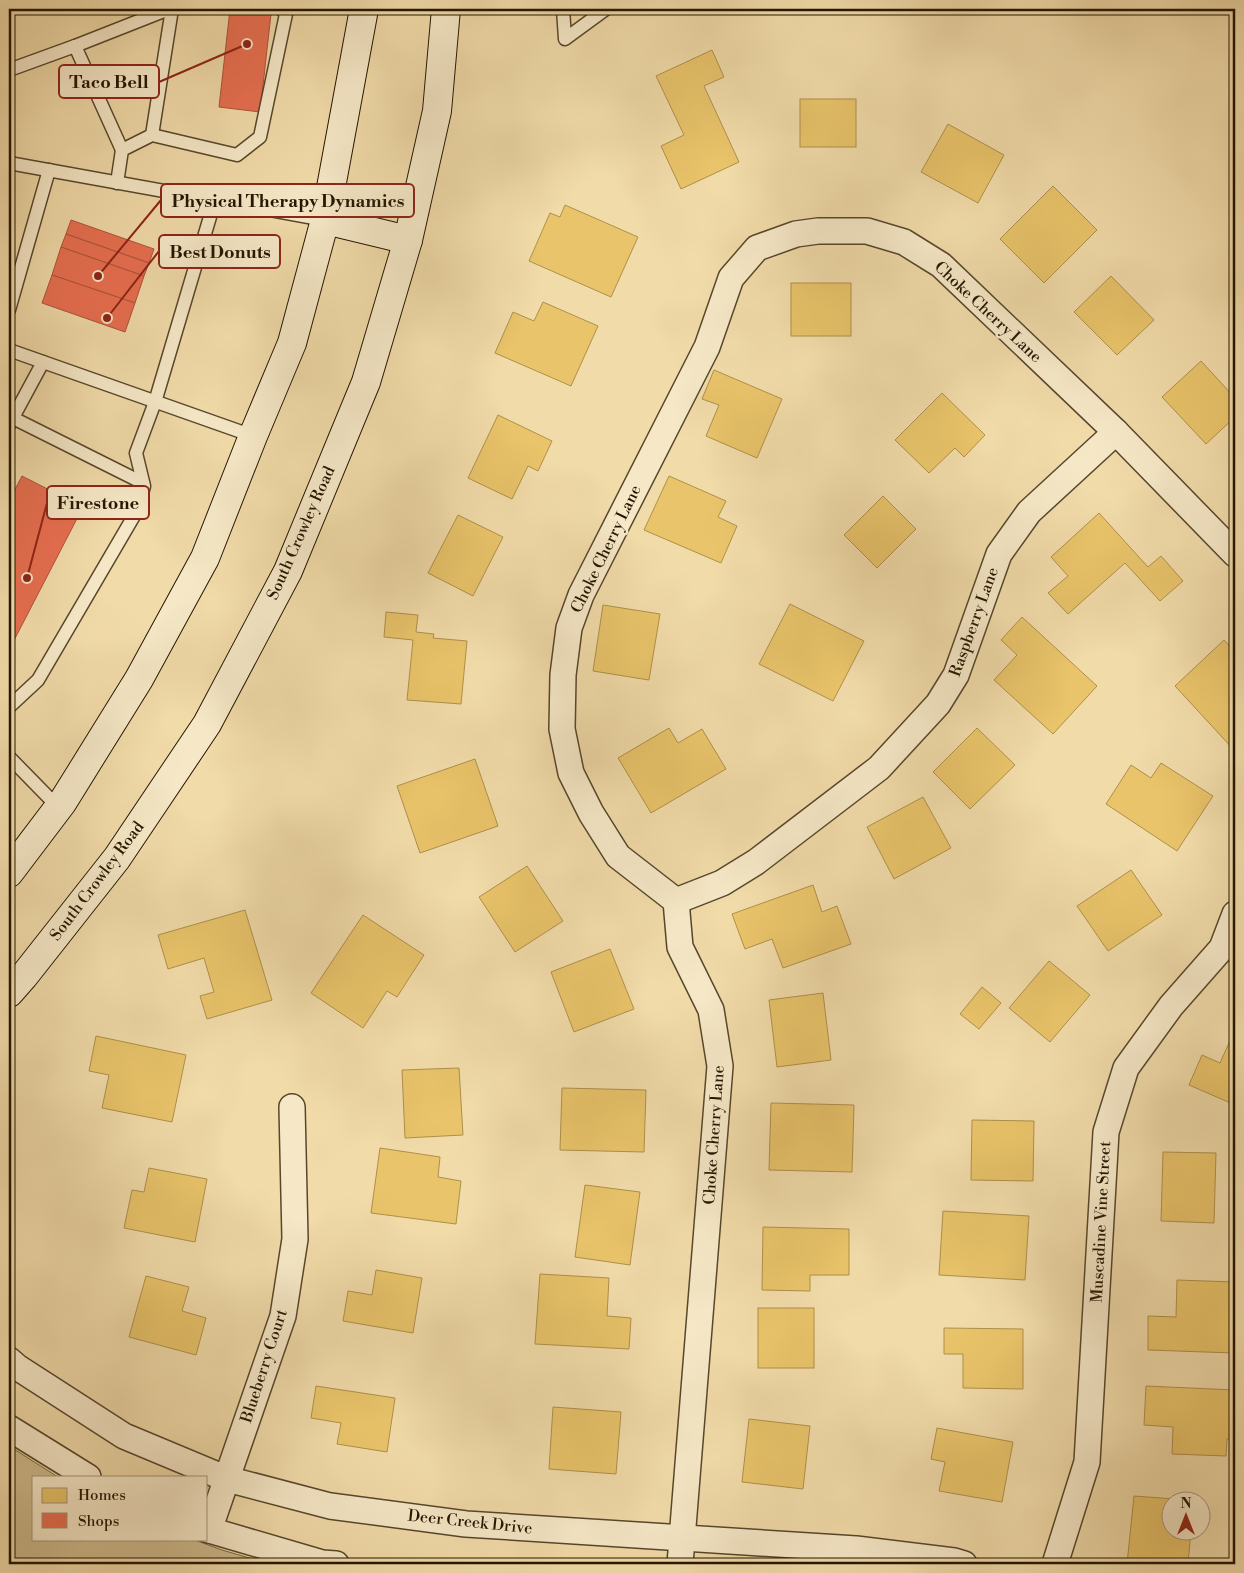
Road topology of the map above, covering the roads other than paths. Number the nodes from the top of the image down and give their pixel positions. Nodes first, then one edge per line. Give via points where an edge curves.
1 (170, 9) edge
2 (280, 9) edge
3 (364, 9) edge
4 (446, 9) edge
5 (563, 9) edge
6 (606, 9) edge
7 (75, 46) junction
8 (9, 70) edge
9 (152, 135) junction
10 (122, 150) junction
11 (9, 163) edge
12 (50, 170) junction
13 (117, 182) junction
14 (216, 200) junction
15 (325, 220) junction
16 (408, 240) junction
17 (9, 310) edge
18 (9, 350) edge
19 (42, 362) junction
20 (155, 402) junction
21 (11, 421) edge
22 (1116, 432) junction
23 (253, 436) junction
24 (143, 482) junction
25 (1235, 554) edge
26 (9, 708) edge
27 (9, 757) edge
28 (60, 808) junction
29 (9, 873) edge
30 (676, 902) junction
31 (1235, 914) edge
32 (9, 993) edge
33 (292, 1107) dead end
34 (9, 1360) edge
35 (9, 1428) edge
36 (86, 1476) edge
37 (227, 1479) junction
38 (208, 1529) edge
39 (682, 1539) junction
40 (336, 1564) edge
41 (680, 1564) edge
42 (964, 1564) edge
43 (1055, 1564) edge

1 - 7 lane
1 - 9 lane
2 - 9 lane via 286,14 260,137 237,155
3 - 15 main road
4 - 16 main road, South Crowley Road via 436,111
5 - 6 lane via 565,39
7 - 8 lane
7 - 10 lane
9 - 10 lane
10 - 13 lane
11 - 12 lane
12 - 13 lane
12 - 17 lane
13 - 14 lane
14 - 15 lane
14 - 20 lane
15 - 16 main road
15 - 23 main road via 292,343
16 - 32 main road, South Crowley Road via 366,382 288,571 207,724 118,858
18 - 19 lane
19 - 20 lane
19 - 21 lane
20 - 23 lane
20 - 24 lane via 136,454
21 - 24 lane
22 - 25 street, Choke Cherry Lane
22 - 30 street, Raspberry Lane via 1029,512 999,554 956,676 938,704 886,761 756,862 722,883
22 - 30 street, Choke Cherry Lane via 941,265 904,242 867,231 818,231 796,234 757,248 731,278 707,347 581,595 570,628 563,676 562,730 571,773 618,856
23 - 28 main road via 205,558 139,679
24 - 26 lane via 138,509 38,680
27 - 28 lane
28 - 29 main road
30 - 39 street, Choke Cherry Lane via 680,947 711,1010 720,1066
31 - 43 street, Muscadine Vine Street via 1222,948 1171,1006 1126,1068 1106,1132 1087,1462
33 - 37 street, Blueberry Court via 295,1239 283,1316
34 - 37 street, Deer Creek Drive via 124,1436
35 - 36 street
37 - 38 street, Blueberry Court
37 - 39 street, Deer Creek Drive via 330,1506 466,1524
38 - 40 street via 322,1563
39 - 41 street, Choke Cherry Lane
39 - 42 street, Deer Creek Drive via 856,1549

